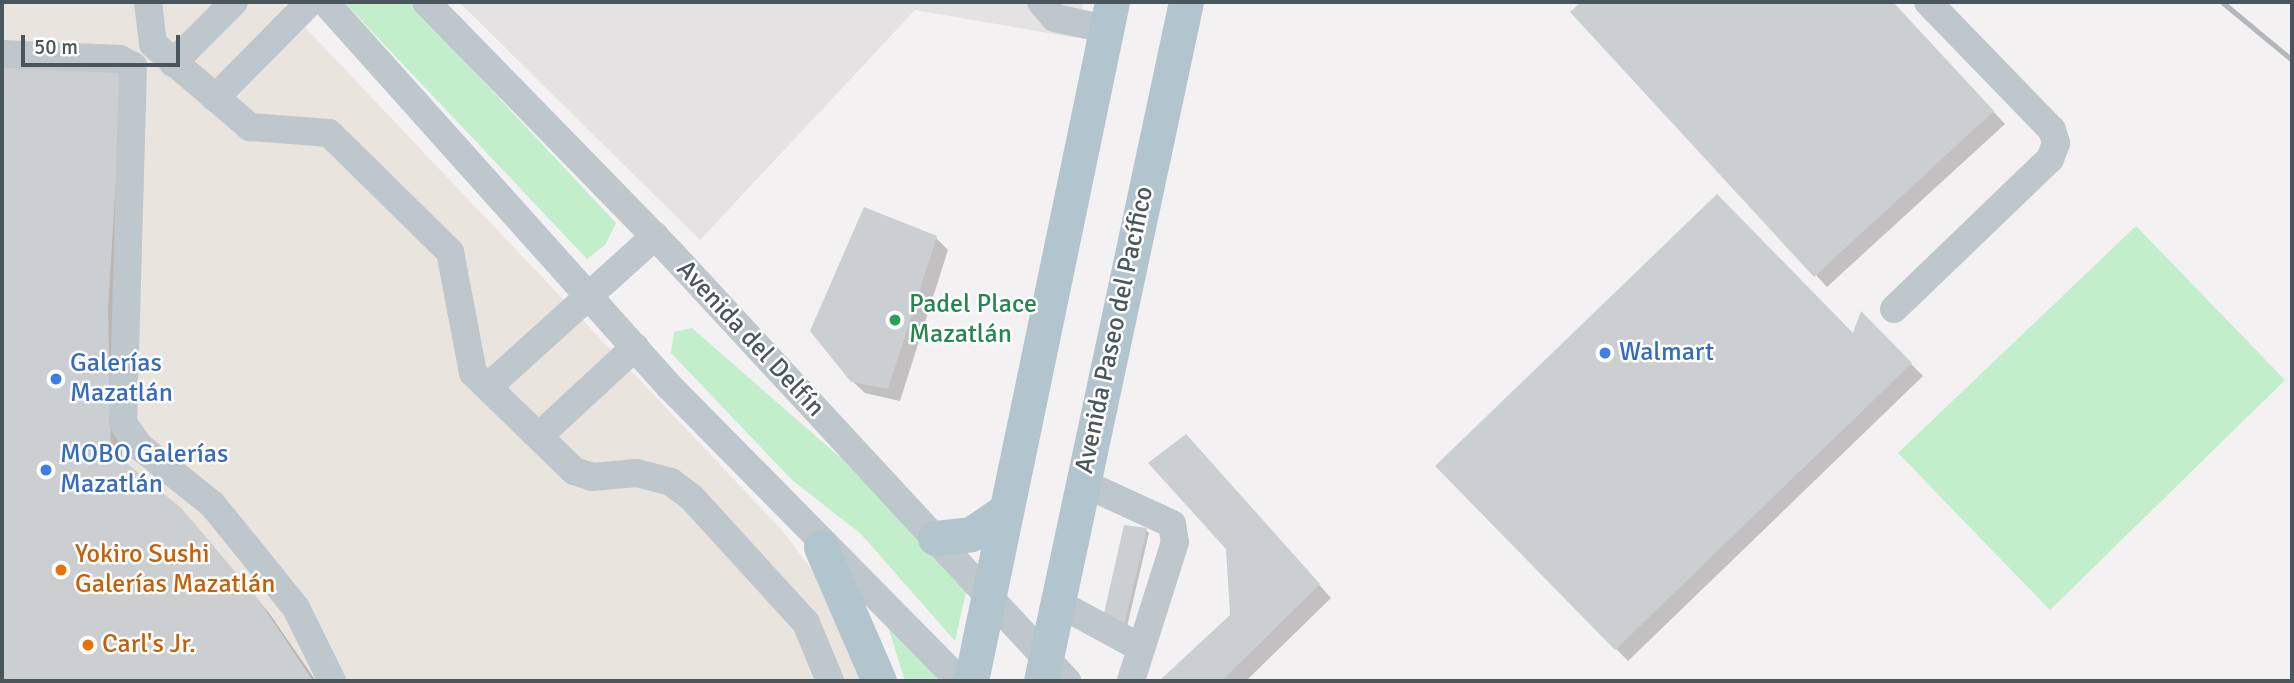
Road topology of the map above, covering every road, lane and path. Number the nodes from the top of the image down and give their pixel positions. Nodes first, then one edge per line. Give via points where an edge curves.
1 (148, 2) edge
2 (234, 2) edge
3 (310, 2) edge
4 (325, 2) edge
5 (426, 2) edge
6 (1041, 2) edge
7 (1186, 2) edge
8 (1928, 2) edge
9 (1109, 16) edge
10 (2, 54) edge
11 (173, 63) junction
12 (215, 98) junction
13 (655, 236) junction
14 (590, 295) junction
15 (1894, 309) dead end
16 (635, 347) junction
17 (488, 386) junction
18 (538, 436) junction
19 (1083, 483) junction
20 (1005, 511) junction
21 (934, 538) junction
22 (821, 547) junction
23 (987, 597) junction
24 (1058, 603) junction
25 (1142, 648) junction
26 (1051, 673) edge
27 (332, 681) edge
28 (830, 681) edge
29 (879, 681) edge
30 (960, 681) edge
31 (971, 681) edge
32 (1131, 681) edge

1 - 11 street via 148,35
2 - 11 street
3 - 12 street
4 - 14 street
5 - 13 street, Avenida del Delfín
6 - 9 street via 1055,18
7 - 19 main road, Avenida Paseo del Pacífico
8 - 15 street via 2052,130 2056,143 2050,159
9 - 20 main road
10 - 27 street via 120,59 133,66 123,423 139,446 212,504 247,547 296,608
11 - 12 street
12 - 17 street via 250,127 329,133 450,252 458,266 466,358
13 - 14 street
13 - 21 street, Avenida del Delfín
14 - 16 street
14 - 17 street
16 - 18 street
16 - 22 street
17 - 18 street
18 - 28 street via 574,471 592,477 637,473 671,482 692,498 806,623
19 - 24 main road, Avenida Paseo del Pacífico
19 - 25 street via 1172,524 1175,542
20 - 21 main road via 971,534
20 - 23 main road
21 - 23 street, Avenida del Delfín
22 - 29 main road
22 - 30 street
23 - 26 street, Avenida del Delfín
23 - 31 main road
24 - 25 street
24 - 26 main road, Avenida Paseo del Pacífico
25 - 32 street

